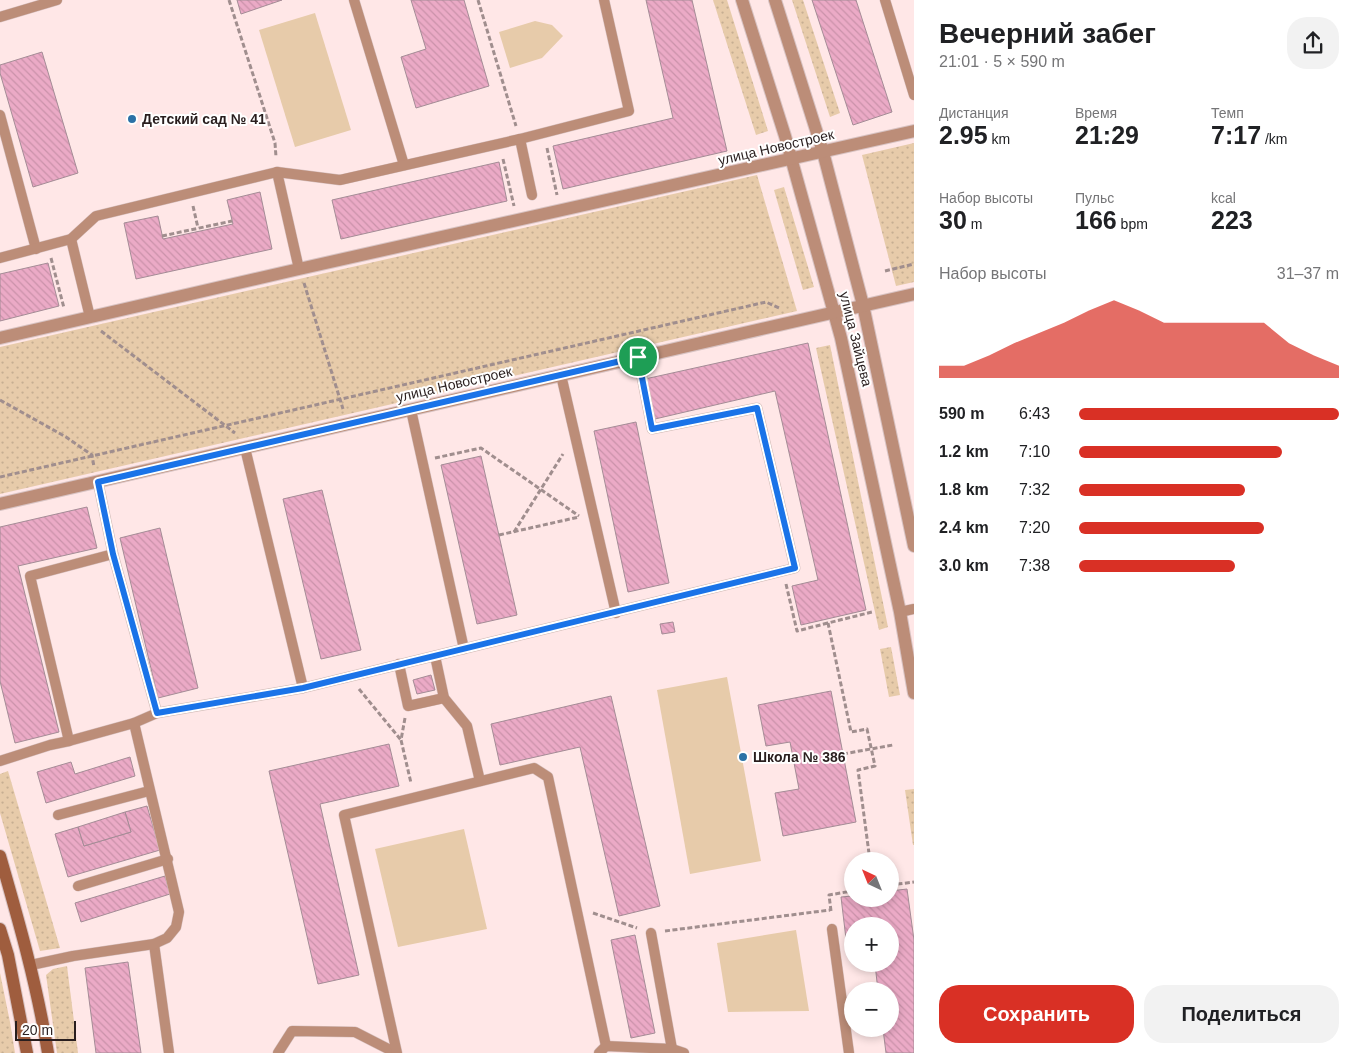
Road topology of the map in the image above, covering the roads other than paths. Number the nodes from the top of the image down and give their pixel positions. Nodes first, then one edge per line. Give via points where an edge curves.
1 (57, 0) edge
2 (354, 0) edge
3 (604, 0) edge
4 (742, 0) edge
5 (775, 0) edge
6 (885, 0) edge
7 (0, 17) edge
8 (914, 95) edge
9 (0, 115) edge
10 (914, 131) edge
11 (520, 139) junction
12 (823, 152) junction
13 (791, 159) junction
14 (404, 165) junction
15 (277, 172) junction
16 (532, 196) dead end
17 (71, 239) junction
18 (36, 249) junction
19 (0, 258) edge
20 (299, 269) junction
21 (914, 294) edge
22 (863, 306) junction
23 (835, 312) junction
24 (93, 322) junction
25 (0, 338) edge
26 (638, 357) junction
27 (561, 375) junction
28 (411, 410) junction
29 (243, 443) junction
30 (96, 477) junction
31 (0, 504) edge
32 (914, 546) edge
33 (113, 554) junction
34 (914, 609) edge
35 (900, 612) junction
36 (616, 613) junction
37 (909, 630) edge
38 (464, 649) junction
39 (435, 656) junction
40 (399, 664) junction
41 (303, 688) junction
42 (914, 692) edge
43 (444, 698) junction
44 (157, 713) junction
45 (134, 723) junction
46 (69, 741) junction
47 (0, 761) edge
48 (480, 782) junction
49 (149, 791) junction
50 (58, 815) dead end
51 (0, 856) edge
52 (168, 859) junction
53 (78, 886) dead end
54 (0, 928) edge
55 (832, 929) road end
56 (651, 933) road end
57 (154, 944) junction
58 (4, 955) edge
59 (31, 965) junction
60 (672, 1049) junction
61 (602, 1050) edge
62 (27, 1053) edge
63 (48, 1053) edge
64 (169, 1053) edge
65 (278, 1053) edge
66 (396, 1053) edge
67 (684, 1053) edge
68 (848, 1053) edge

1 - 7 lane
2 - 14 lane
3 - 11 lane via 629,111
4 - 13 street, улица Зайцева
5 - 12 street, улица Зайцева
6 - 8 lane
9 - 18 lane
10 - 12 street, улица Новостроек
11 - 14 lane
11 - 16 lane
12 - 13 street, улица Новостроек
12 - 22 street, улица Зайцева
13 - 20 street, улица Новостроек
13 - 23 street, улица Зайцева
14 - 15 lane via 340,180
15 - 17 lane via 96,216
15 - 20 lane
17 - 18 lane
17 - 24 lane
18 - 19 lane
20 - 24 street, улица Новостроек
21 - 22 street, улица Новостроек
22 - 23 street, улица Новостроек
22 - 32 street, улица Зайцева
23 - 26 street, улица Новостроек
23 - 35 street, улица Зайцева
24 - 25 street, улица Новостроек
26 - 27 street, улица Новостроек
26 - 36 lane via 652,429 757,408 795,568
27 - 28 street, улица Новостроек
27 - 36 lane
28 - 29 street, улица Новостроек
28 - 38 lane
29 - 30 street, улица Новостроек
29 - 41 lane
30 - 31 street, улица Новостроек
30 - 33 lane
33 - 44 lane
33 - 46 lane via 30,576
34 - 35 lane
35 - 37 street, улица Зайцева
36 - 38 lane
37 - 42 street, улица Зайцева
38 - 39 lane
39 - 40 lane
39 - 43 lane
40 - 41 lane
40 - 43 lane via 408,706
41 - 44 lane
43 - 48 lane via 467,726
44 - 45 lane
45 - 46 lane
45 - 49 lane
46 - 47 lane
48 - 61 lane via 534,768 548,777
48 - 66 lane via 344,815
49 - 50 lane
49 - 52 lane
51 - 59 main road
52 - 53 lane
52 - 57 lane via 179,912 176,927 167,938
54 - 58 main road
55 - 68 lane
56 - 60 lane
57 - 59 lane
57 - 64 lane
58 - 62 main road
59 - 63 main road
60 - 61 lane
60 - 67 lane
65 - 66 lane via 292,1032 355,1032

